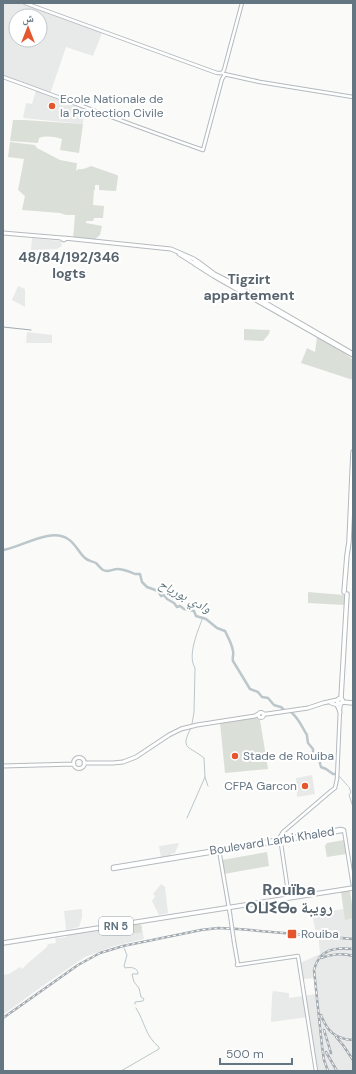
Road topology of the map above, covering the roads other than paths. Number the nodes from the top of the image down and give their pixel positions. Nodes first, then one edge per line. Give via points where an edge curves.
1 (25, 3) edge
2 (242, 3) edge
3 (223, 75) junction
4 (3, 77) edge
5 (353, 97) edge
6 (3, 234) edge
7 (196, 262) joint
8 (352, 354) edge
9 (353, 452) edge
10 (353, 481) edge
11 (345, 593) junction
12 (341, 700) junction
13 (353, 702) edge
14 (331, 703) junction
15 (294, 710) junction
16 (340, 710) junction
17 (84, 763) junction
18 (74, 764) junction
19 (3, 766) edge
20 (280, 841) junction
21 (220, 850) junction
22 (353, 887) edge
23 (289, 898) junction
24 (229, 907) junction
25 (3, 943) edge
26 (316, 1071) edge

1 - 3 main road
2 - 3 main road
3 - 4 main road via 203,150
3 - 5 main road
6 - 7 main road via 168,248
7 - 8 highway via 336,345 339,344
9 - 11 highway
10 - 11 highway
11 - 12 highway
12 - 13 highway
12 - 14 main road
12 - 15 main road
12 - 16 main road
12 - 16 highway via 343,704
14 - 15 main road
14 - 16 main road
15 - 17 main road via 265,714 261,718 257,716 188,726 126,761
16 - 20 main road via 337,779 334,788 282,832
17 - 18 main road via 80,768
17 - 18 main road via 78,758 74,760
18 - 19 main road
20 - 21 main road, Boulevard Larbi Khaled
20 - 22 main road, Boulevard Larbi Khaled via 344,830
20 - 23 main road
21 - 21 main road, Boulevard Larbi Khaled via 113,867 113,869
21 - 24 main road
22 - 23 highway, RN 5
23 - 24 highway, RN 5
24 - 25 highway, RN 5
24 - 26 main road, bridge via 238,965 298,956

